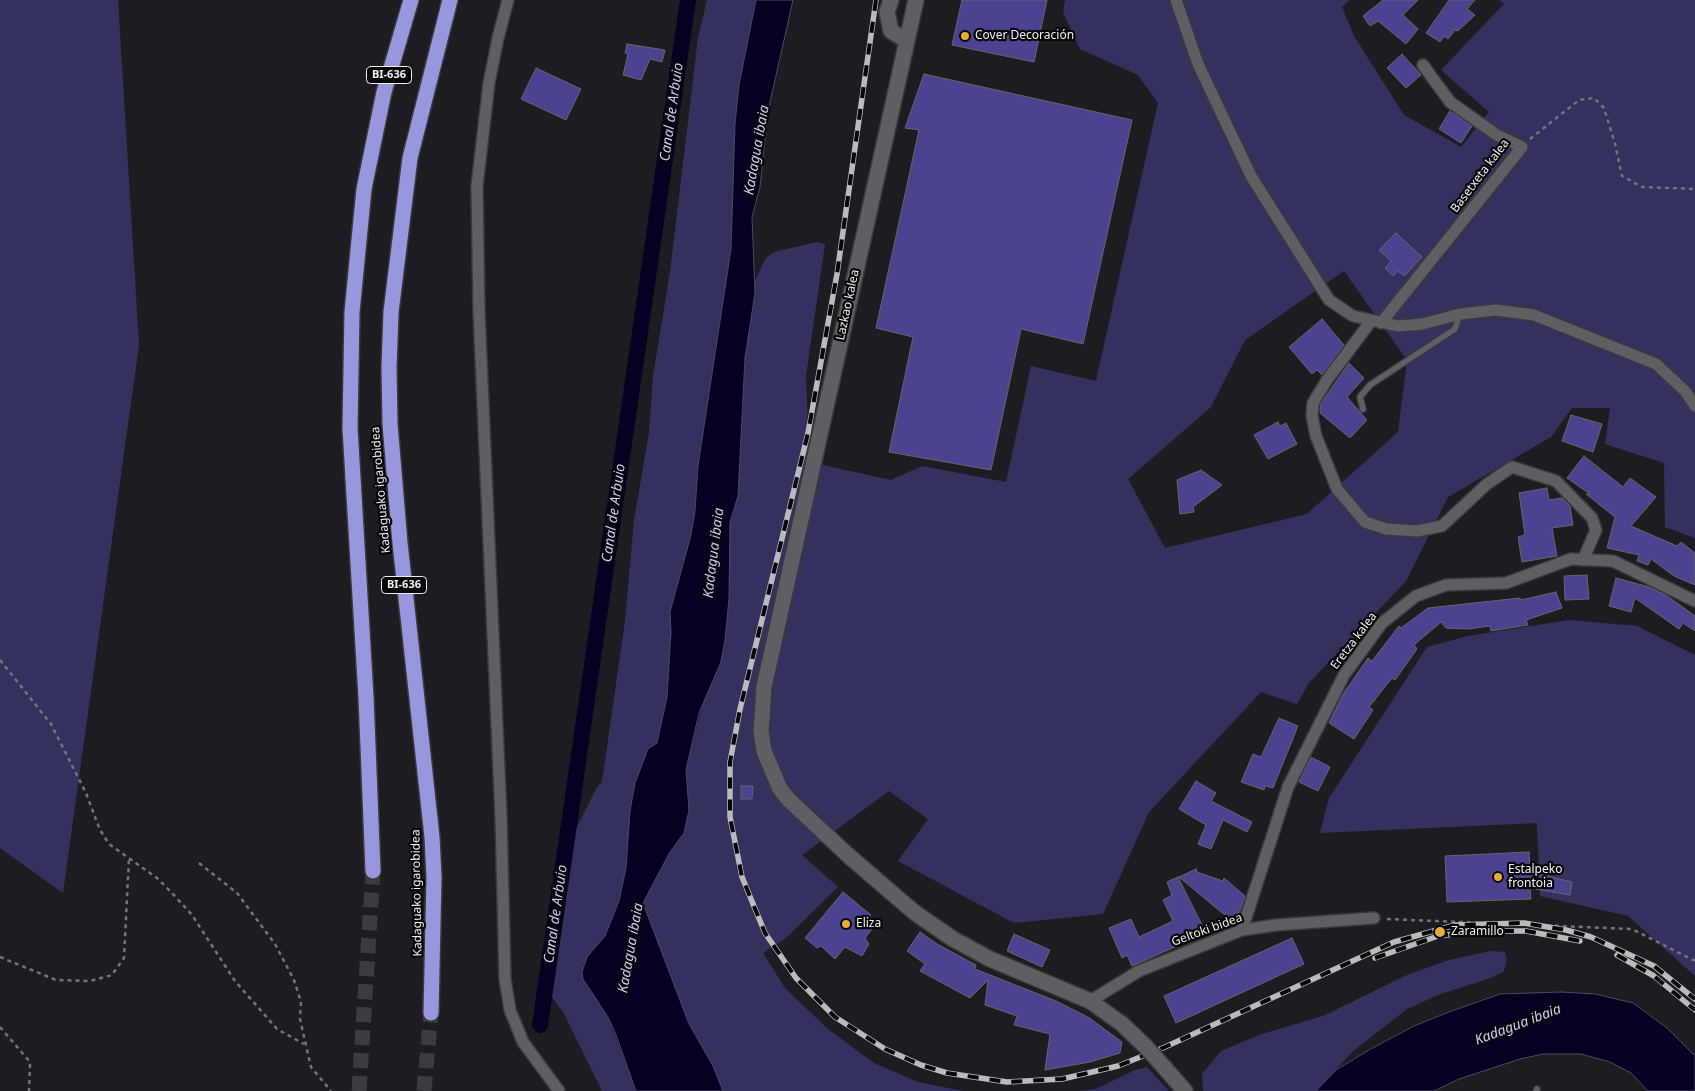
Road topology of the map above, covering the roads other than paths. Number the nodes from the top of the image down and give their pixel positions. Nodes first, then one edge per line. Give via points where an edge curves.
1 (411, 0) edge
2 (508, 0) edge
3 (892, 0) edge
4 (916, 0) edge
5 (1176, 0) edge
6 (449, 3) edge
7 (907, 41) junction
8 (1423, 65) dead end
9 (1460, 314) junction
10 (1376, 322) junction
11 (1695, 406) edge
12 (1363, 409) dead end
13 (1583, 560) junction
14 (1695, 601) edge
15 (373, 871) tunnel mouth
16 (1374, 918) road end
17 (1242, 930) junction
18 (1090, 1001) junction
19 (431, 1013) tunnel mouth
20 (558, 1091) edge
21 (1185, 1091) edge

1 - 15 highway, Kadaguako igarobidea / BI-636 via 384,92 364,189 355,262 350,356 350,428
2 - 20 street via 490,83 477,186 505,978 510,1010 523,1042
3 - 7 street via 887,12 891,30
4 - 7 street, Lazkao kalea
5 - 10 street via 1198,64 1250,176 1328,300 1353,316
6 - 19 highway, Kadaguako igarobidea / BI-636 via 410,158 391,312 390,414 400,552 432,837
7 - 18 street, Lazkao kalea via 764,687 761,712 764,751 780,790 850,858 914,912 990,959
8 - 10 street, Basetxeta kalea via 1450,102 1497,135 1522,147
9 - 10 street via 1422,324 1398,326
9 - 11 street via 1496,310 1534,315 1656,364
9 - 12 lane via 1455,329 1370,385 1360,397
10 - 13 street, Basetxeta kalea via 1327,380 1313,403 1312,416 1316,436 1337,489 1365,522 1386,529 1417,531 1442,526 1487,484 1512,468 1556,481 1592,518 1596,530
13 - 14 street, Eretza kalea via 1613,561
13 - 17 street, Eretza kalea via 1571,560 1506,583 1446,585 1416,596 1382,623 1344,675 1288,786
16 - 17 street, Geltoki bidea
17 - 18 street, Geltoki bidea via 1139,971
18 - 21 street, Lazkao kalea, bridge via 1122,1024

